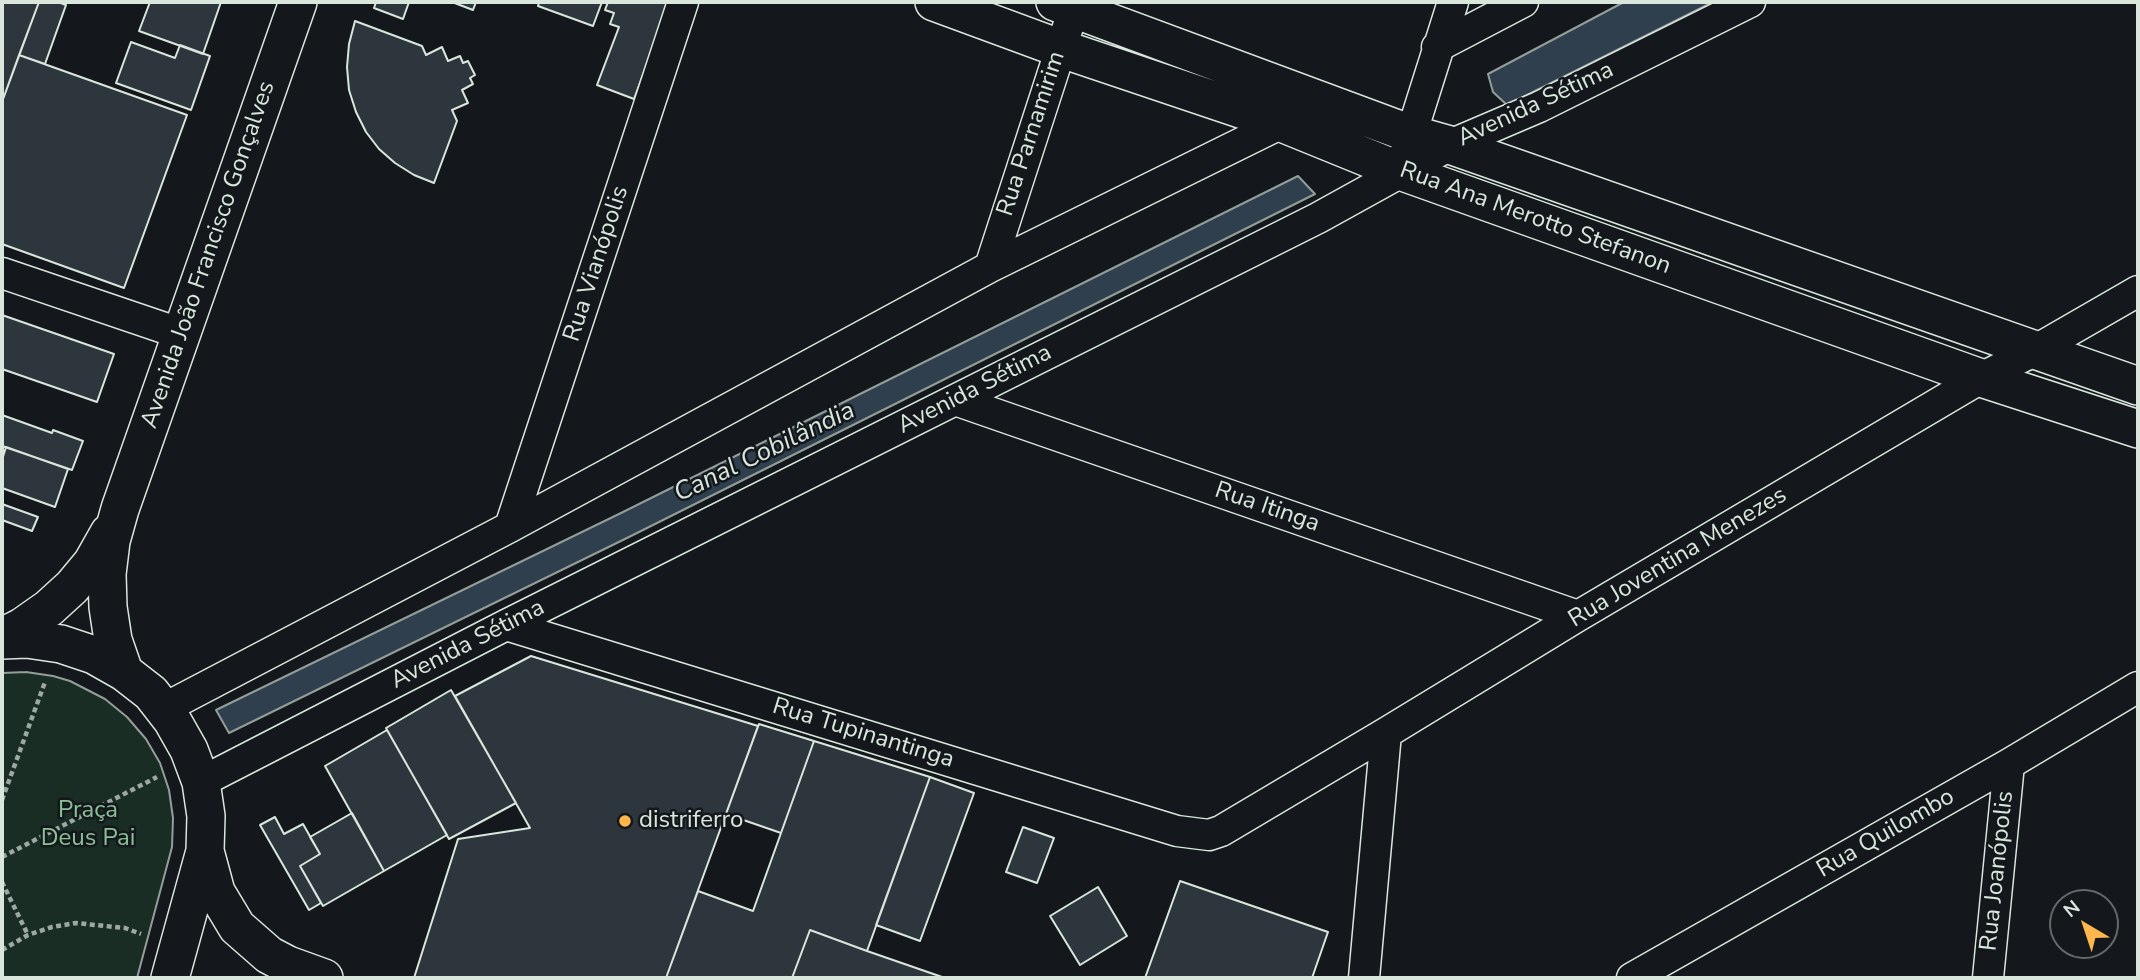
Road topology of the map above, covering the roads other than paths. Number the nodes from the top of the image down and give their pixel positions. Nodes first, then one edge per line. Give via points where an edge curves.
1 (298, 2) edge
2 (683, 2) edge
3 (934, 2) edge
4 (1453, 2) edge
5 (1523, 2) edge
6 (1750, 2) edge
7 (1068, 4) edge
8 (1437, 47) junction
9 (1059, 48) junction
10 (1282, 123) junction
11 (1411, 134) junction
12 (1450, 145) junction
13 (1400, 171) junction
14 (990, 267) junction
15 (2, 273) edge
16 (2138, 291) edge
17 (181, 334) junction
18 (2034, 351) junction
19 (1981, 378) junction
20 (2138, 386) edge
21 (955, 400) junction
22 (2138, 429) edge
23 (120, 509) junction
24 (510, 527) junction
25 (1578, 616) junction
26 (506, 625) junction
27 (2, 638) edge
28 (124, 672) junction
29 (2138, 687) edge
30 (163, 709) junction
31 (1386, 733) junction
32 (2009, 764) junction
33 (201, 782) junction
34 (1220, 831) joint
35 (205, 851) junction
36 (1669, 968) edge
37 (170, 978) edge
38 (324, 978) edge
39 (1364, 978) edge
40 (1632, 978) edge
41 (1987, 978) edge

1 - 17 street, Avenida João Francisco Gonçalves
2 - 24 street, Rua Vianópolis
3 - 9 street, Rua Ana Merotto Stefanon
4 - 8 street
5 - 8 street
6 - 12 street, Avenida Sétima via 1539,107
7 - 9 street, Rua Parnamirim
7 - 11 street, Rua Ana Merotto Stefanon
8 - 11 street
9 - 10 street, Rua Ana Merotto Stefanon
9 - 14 street, Rua Parnamirim
10 - 13 street, Rua Ana Merotto Stefanon
10 - 14 street
11 - 12 street, Rua Ana Merotto Stefanon
11 - 13 street
12 - 13 street, Avenida Sétima
12 - 18 street, Rua Ana Merotto Stefanon
13 - 19 street, Rua Ana Merotto Stefanon
13 - 21 street, Avenida Sétima via 1318,218
14 - 24 street
15 - 17 street
16 - 18 street, Rua Joventina Menezes
17 - 23 street, Avenida João Francisco Gonçalves
18 - 19 street, Rua Joventina Menezes
18 - 20 street, Rua Ana Merotto Stefanon
19 - 22 street, Rua Ana Merotto Stefanon
19 - 25 street, Rua Joventina Menezes
21 - 25 street, Rua Itinga
21 - 26 street, Avenida Sétima
23 - 27 street, Avenida João Francisco Gonçalves via 92,563 72,587
23 - 28 street, Avenida João Francisco Gonçalves via 107,574 113,640
24 - 30 street
25 - 31 street, Rua Joventina Menezes
26 - 33 street, Avenida Sétima
26 - 34 street, Rua Tupinantinga via 1177,831 1209,835
27 - 28 street via 61,644
28 - 30 street
29 - 32 street, Rua Quilombo
30 - 33 street via 190,750
31 - 34 street, Rua Joventina Menezes
31 - 39 street
32 - 36 street, Rua Quilombo
32 - 41 street, Rua Joanópolis
33 - 35 street
35 - 37 street
35 - 38 street via 216,892 237,927 269,955
36 - 40 street, Rua Quilombo

